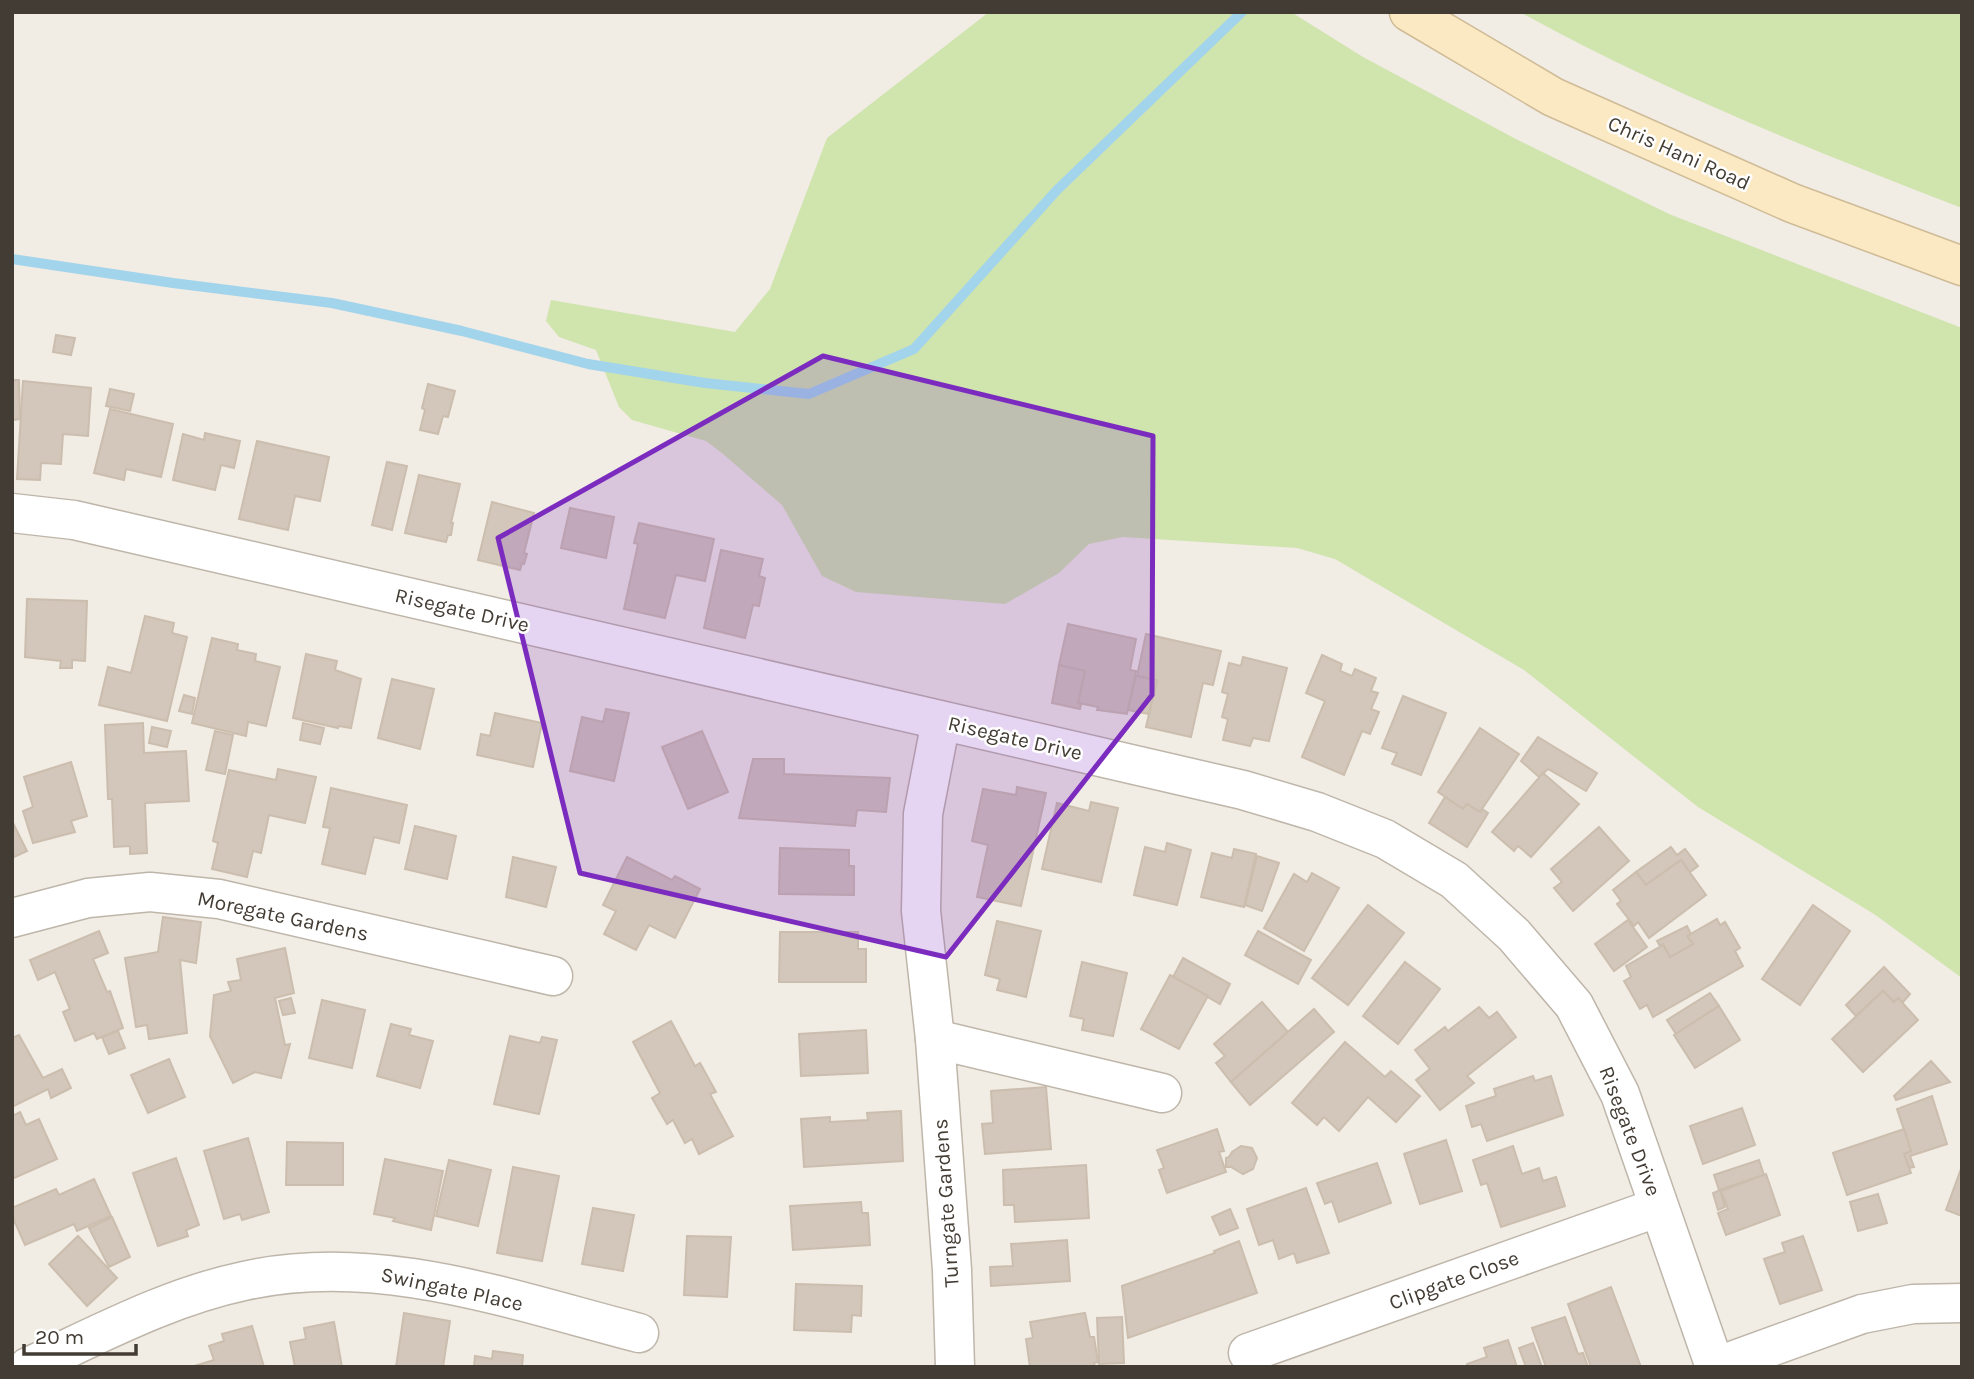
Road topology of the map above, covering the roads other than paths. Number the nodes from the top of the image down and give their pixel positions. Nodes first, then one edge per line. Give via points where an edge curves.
1 (1409, 12) edge
2 (1962, 267) edge
3 (12, 513) edge
4 (941, 721) junction
5 (12, 918) edge
6 (553, 976) dead end
7 (935, 1039) junction
8 (1162, 1093) dead end
9 (1659, 1207) junction
10 (1962, 1303) edge
11 (639, 1333) dead end
12 (12, 1350) edge
13 (1248, 1353) dead end
14 (20, 1367) edge
15 (28, 1367) edge
16 (955, 1367) edge
17 (1715, 1367) edge

1 - 2 main road, Chris Hani Road via 1553,97 1791,203
3 - 4 street, Risegate Drive via 74,520
4 - 7 street, Turngate Gardens via 923,814 920,864
4 - 9 street, Risegate Drive via 1243,790 1317,812 1385,839 1454,880 1514,935 1574,1005 1619,1094
5 - 6 street, Moregate Gardens via 88,898 150,892 219,899
7 - 8 street
7 - 16 street, Turngate Gardens
9 - 13 street, Clipgate Close
9 - 17 street, Risegate Drive
10 - 17 street via 1913,1304 1862,1314
11 - 15 street, Swingate Place via 445,1284 389,1273 324,1271 244,1280 167,1304
12 - 14 street

